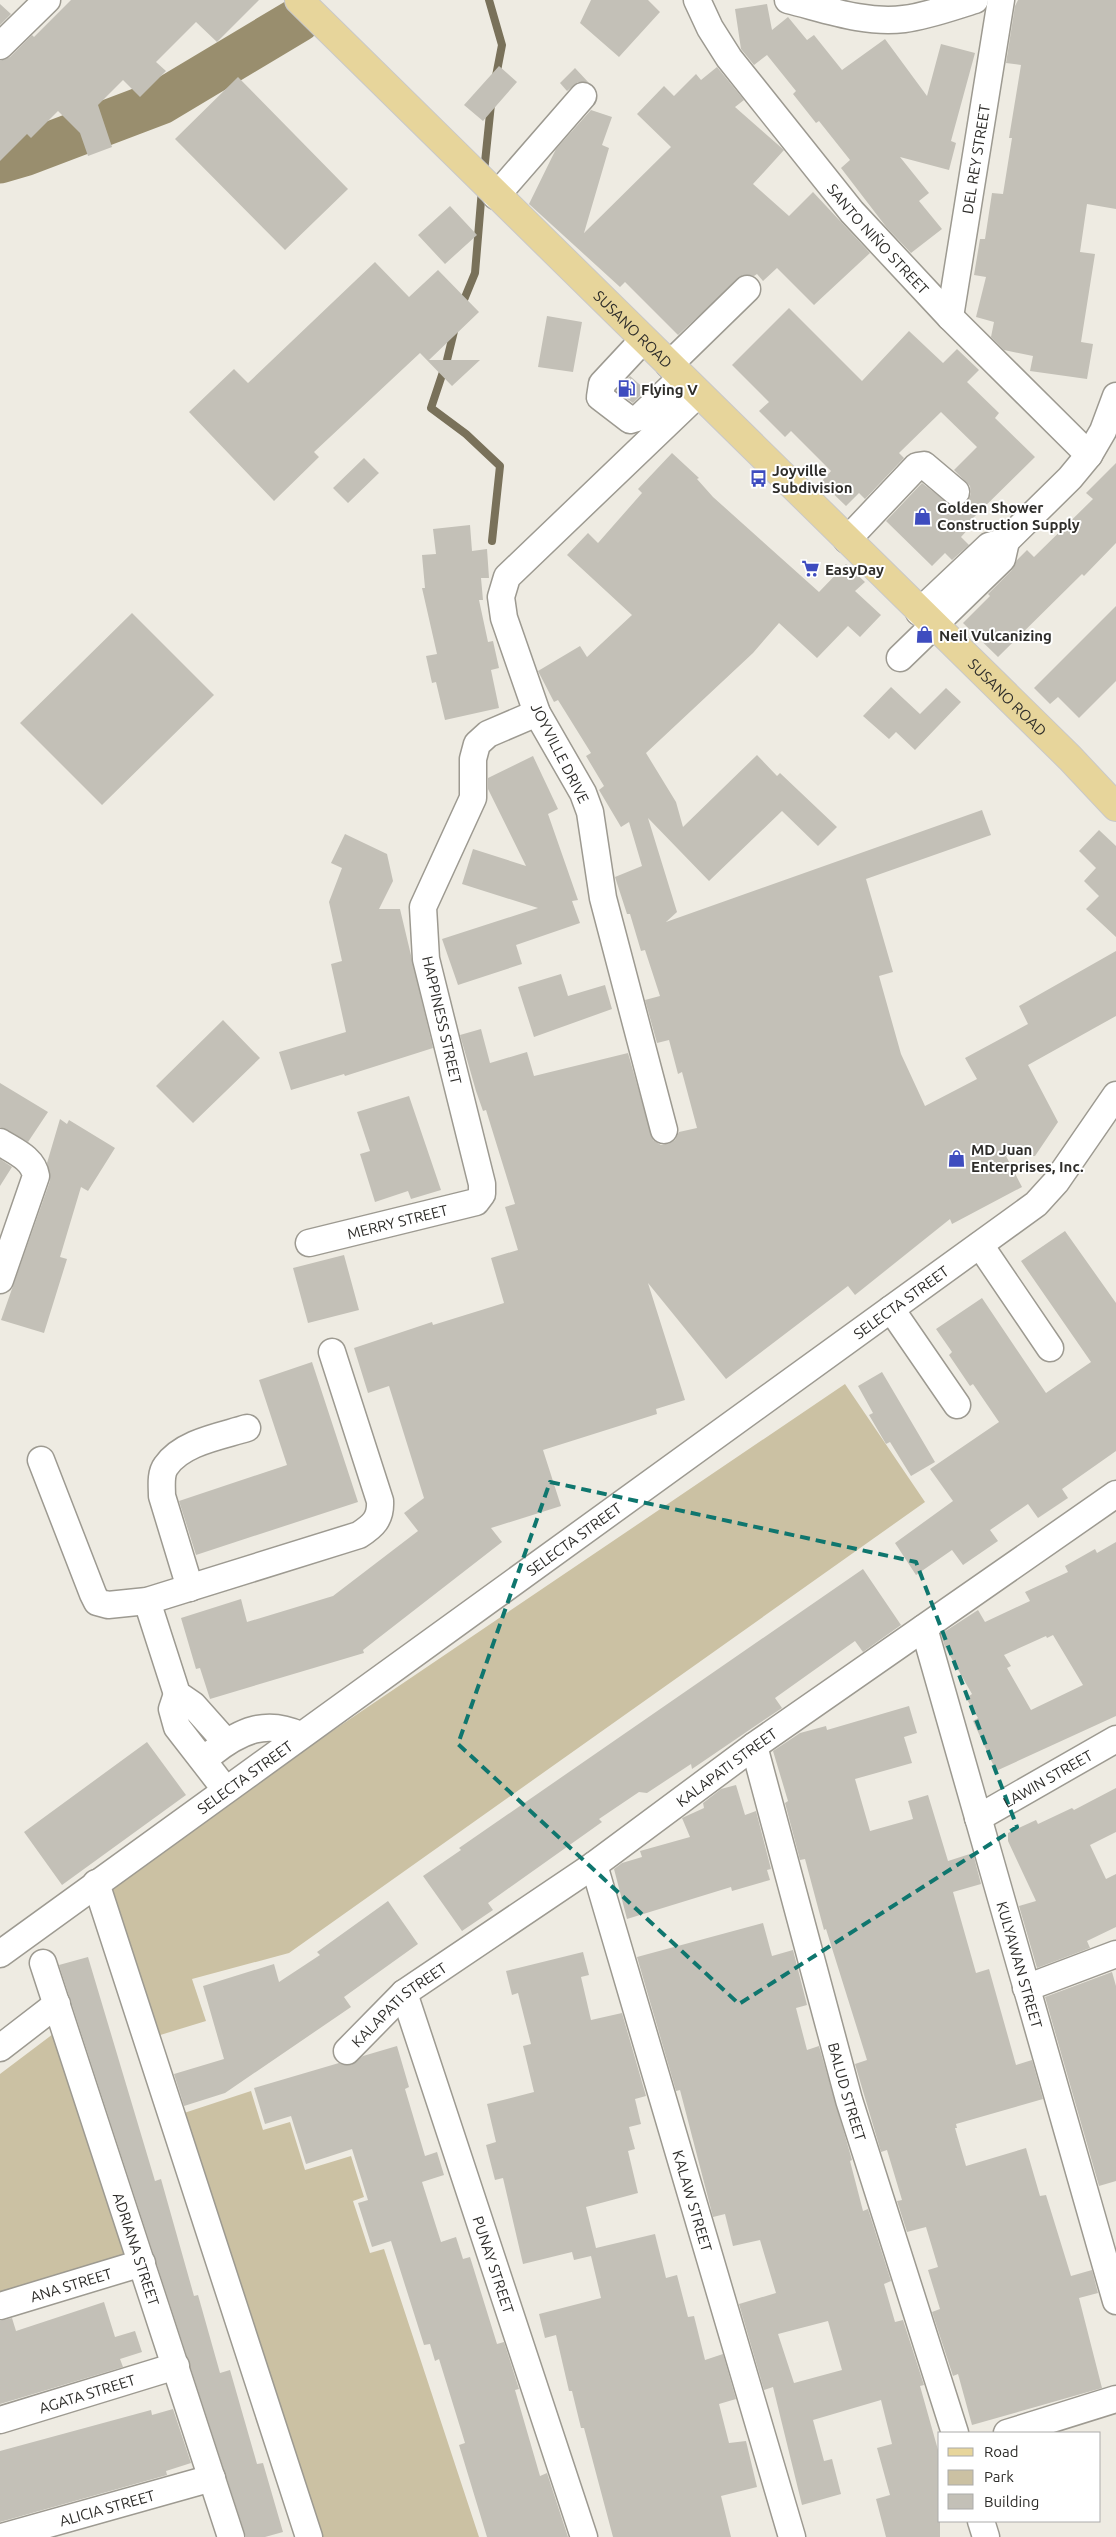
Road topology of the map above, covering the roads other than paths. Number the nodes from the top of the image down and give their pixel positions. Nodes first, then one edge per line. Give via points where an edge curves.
1 (46, 0) edge
2 (299, 0) edge
3 (697, 0) edge
4 (788, 0) edge
5 (975, 0) edge
6 (1001, 0) edge
7 (0, 46) edge
8 (583, 96) dead end
9 (496, 196) junction
10 (747, 288) dead end
11 (950, 317) junction
12 (643, 340) junction
13 (683, 379) junction
14 (1116, 396) edge
15 (1089, 455) junction
16 (956, 492) dead end
17 (847, 540) junction
18 (926, 619) junction
19 (900, 658) dead end
20 (537, 713) junction
21 (1116, 806) edge
22 (1116, 1095) edge
23 (664, 1130) dead end
24 (0, 1142) edge
25 (482, 1194) joint
26 (309, 1243) dead end
27 (980, 1245) junction
28 (0, 1280) edge
29 (891, 1309) junction
30 (1050, 1348) dead end
31 (332, 1352) dead end
32 (957, 1405) dead end
33 (247, 1428) dead end
34 (41, 1460) dead end
35 (1116, 1494) edge
36 (190, 1588) junction
37 (147, 1601) junction
38 (924, 1628) junction
39 (177, 1694) junction
40 (300, 1735) junction
41 (1116, 1740) edge
42 (226, 1742) junction
43 (754, 1746) junction
44 (203, 1761) junction
45 (225, 1789) junction
46 (978, 1818) junction
47 (594, 1865) junction
48 (96, 1883) junction
49 (0, 1954) edge
50 (1116, 1954) edge
51 (43, 1963) dead end
52 (1026, 1988) junction
53 (404, 1993) junction
54 (57, 2004) junction
55 (0, 2048) edge
56 (347, 2051) dead end
57 (142, 2263) junction
58 (1116, 2301) edge
59 (0, 2306) edge
60 (176, 2366) junction
61 (1116, 2399) edge
62 (0, 2420) edge
63 (955, 2432) edge
64 (1010, 2432) edge
65 (212, 2478) junction
66 (981, 2522) edge
67 (2, 2537) edge
68 (231, 2537) edge
69 (309, 2537) edge
70 (584, 2537) edge
71 (792, 2537) edge
72 (986, 2537) edge

1 - 7 street
2 - 9 main road, SUSANO ROAD
3 - 11 street, SANTO NIÑO STREET via 710,28 751,87 852,212
4 - 5 street via 880,20 904,19
6 - 11 street, DEL REY STREET
8 - 9 street
9 - 12 main road, SUSANO ROAD
10 - 13 street
11 - 15 street, SANTO NIÑO STREET
12 - 13 main road, SUSANO ROAD
12 - 13 street via 602,384 600,397 630,420 640,417
13 - 17 main road, SUSANO ROAD
13 - 20 street, JOYVILLE DRIVE via 507,577 501,597 504,618
14 - 15 street via 1103,431
15 - 18 street via 1006,541 989,546
16 - 17 street via 924,465 917,466
17 - 18 main road, SUSANO ROAD
18 - 19 street
18 - 21 main road, SUSANO ROAD
20 - 23 street, JOYVILLE DRIVE via 583,793 590,812 603,898
20 - 25 street, HAPPINESS STREET via 488,734 477,744 472,759 473,798 422,907 426,960
22 - 27 street, SELECTA STREET via 1056,1182
24 - 28 street via 29,1160 35,1167 36,1176
25 - 26 street, MERRY STREET via 476,1202
27 - 29 street, SELECTA STREET
27 - 30 street
29 - 32 street
29 - 40 street, SELECTA STREET
31 - 36 street via 378,1492 380,1512 377,1520 358,1535
33 - 36 street via 180,1452 165,1466 162,1496
34 - 37 street via 97,1602 108,1605
35 - 38 street, KALAPATI STREET
36 - 37 street
37 - 39 street
38 - 43 street, KALAPATI STREET
38 - 46 street, KULYAWAN STREET
39 - 42 street via 193,1705
39 - 44 street via 173,1718
40 - 42 street via 269,1726
40 - 45 street, SELECTA STREET
41 - 46 street, LAWIN STREET
42 - 44 street
43 - 47 street, KALAPATI STREET
43 - 63 street, BALUD STREET via 849,2100
44 - 45 street
45 - 48 street, SELECTA STREET
46 - 52 street, KULYAWAN STREET
47 - 53 street, KALAPATI STREET
47 - 71 street, KALAW STREET
48 - 49 street, SELECTA STREET
48 - 69 street
50 - 52 street
51 - 54 street, ADRIANA STREET
52 - 58 street, KULYAWAN STREET
53 - 56 street, KALAPATI STREET
53 - 70 street, PUNAY STREET
54 - 55 street
54 - 57 street, ADRIANA STREET
57 - 59 street, ANA STREET
57 - 60 street, ADRIANA STREET
60 - 62 street, AGATA STREET
60 - 65 street, ADRIANA STREET
61 - 64 street
65 - 67 street, ALICIA STREET
65 - 68 street, ADRIANA STREET
66 - 72 street

